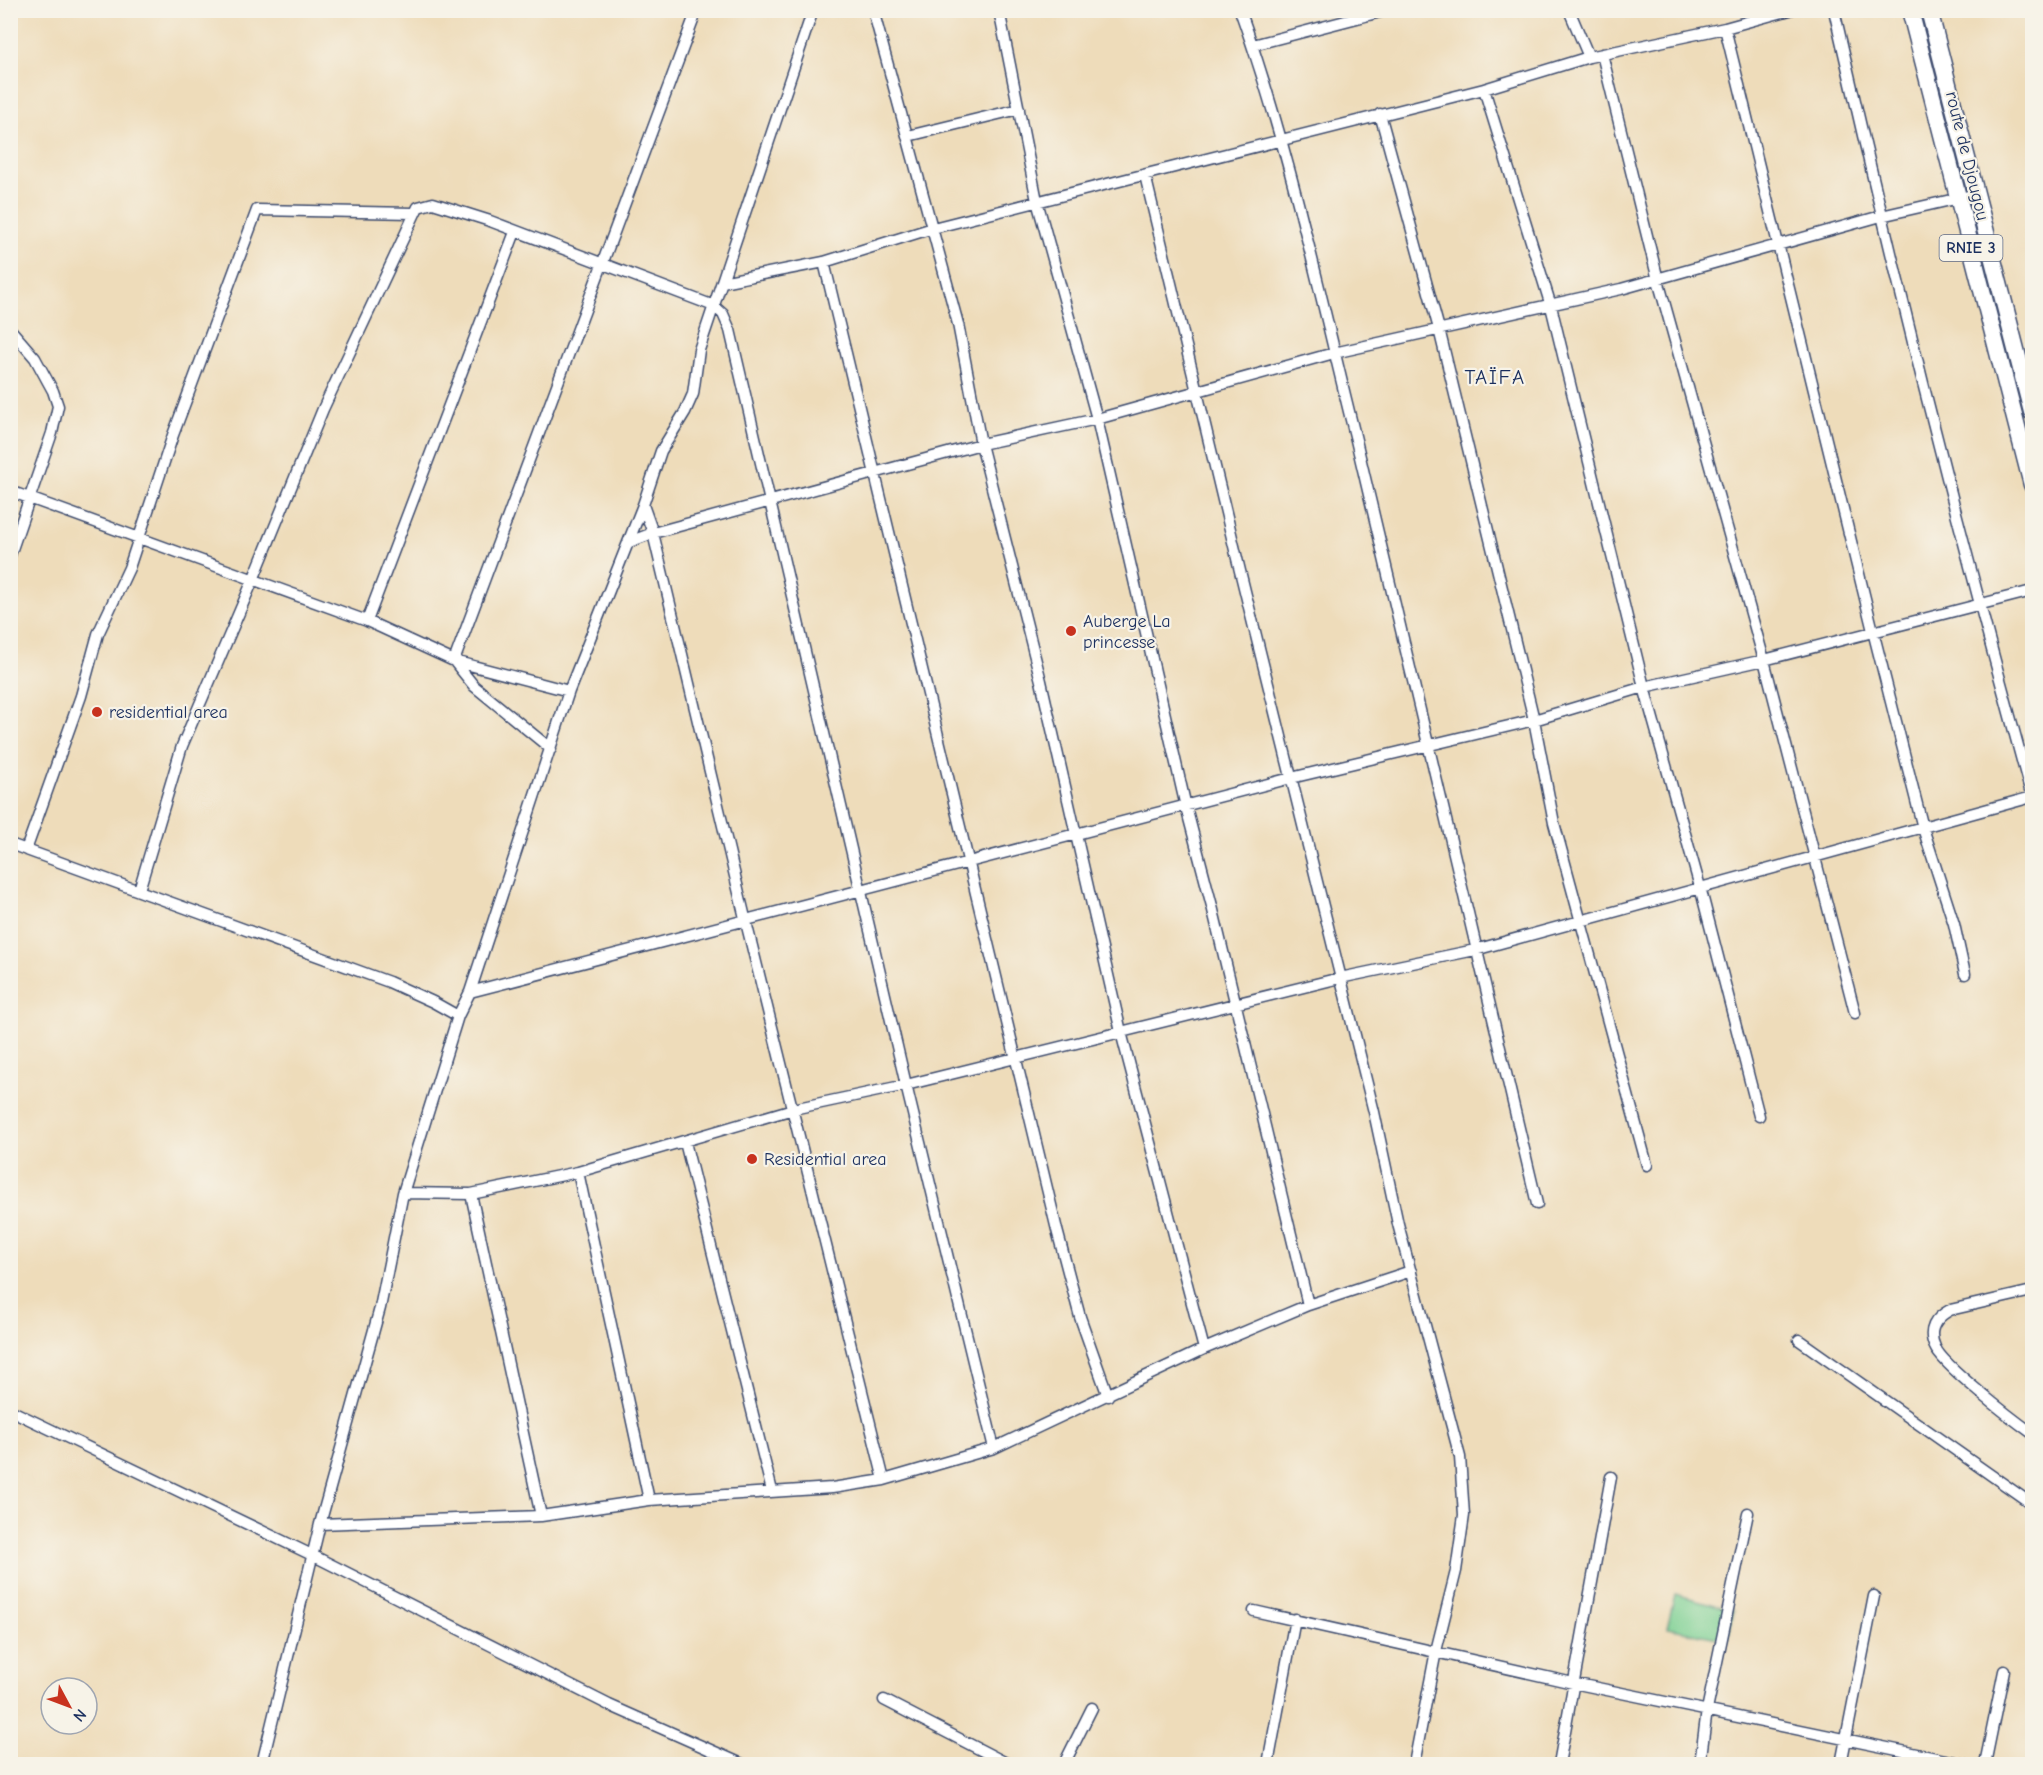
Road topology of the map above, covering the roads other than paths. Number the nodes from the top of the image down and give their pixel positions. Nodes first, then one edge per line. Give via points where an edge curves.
1 (697, 10) edge
2 (813, 10) edge
3 (873, 10) edge
4 (999, 10) edge
5 (1240, 10) edge
6 (1388, 10) edge
7 (1569, 10) edge
8 (1790, 10) edge
9 (1834, 10) edge
10 (1910, 10) edge
11 (1929, 10) edge
12 (1725, 28) junction
13 (1253, 45) junction
14 (1602, 54) junction
15 (1588, 57) junction
16 (1484, 89) junction
17 (1019, 109) junction
18 (1380, 114) junction
19 (908, 136) junction
20 (1281, 138) junction
21 (1145, 175) junction
22 (1977, 194) junction
23 (1958, 200) junction
24 (1037, 201) junction
25 (413, 213) junction
26 (1881, 216) junction
27 (933, 228) junction
28 (515, 232) junction
29 (1778, 246) junction
30 (824, 262) junction
31 (600, 265) junction
32 (1658, 280) junction
33 (722, 282) junction
34 (714, 306) junction
35 (1551, 306) junction
36 (10, 329) edge
37 (1439, 329) junction
38 (1334, 354) junction
39 (1196, 391) junction
40 (2032, 412) edge
41 (1097, 420) junction
42 (981, 444) junction
43 (876, 474) junction
44 (2032, 485) edge
45 (10, 491) edge
46 (31, 498) junction
47 (770, 502) junction
48 (644, 505) junction
49 (654, 533) junction
50 (138, 538) junction
51 (629, 542) junction
52 (10, 555) edge
53 (254, 580) junction
54 (2032, 591) edge
55 (1978, 603) junction
56 (367, 621) junction
57 (1873, 631) junction
58 (1764, 660) junction
59 (454, 661) junction
60 (1644, 687) junction
61 (569, 691) junction
62 (1534, 720) junction
63 (1430, 745) junction
64 (551, 749) junction
65 (1291, 778) junction
66 (2032, 797) edge
67 (1186, 807) junction
68 (1923, 828) junction
69 (1077, 834) junction
70 (10, 844) edge
71 (26, 850) junction
72 (1813, 856) junction
73 (969, 864) junction
74 (1700, 887) junction
75 (139, 890) junction
76 (862, 891) junction
77 (745, 918) junction
78 (1581, 921) junction
79 (1475, 950) junction
80 (1965, 974) dead end
81 (1340, 978) junction
82 (470, 992) junction
83 (1234, 1004) junction
84 (1855, 1013) dead end
85 (458, 1017) junction
86 (1121, 1032) junction
87 (1015, 1058) junction
88 (906, 1085) junction
89 (793, 1109) junction
90 (1759, 1116) dead end
91 (685, 1142) junction
92 (1647, 1165) dead end
93 (578, 1172) junction
94 (403, 1192) junction
95 (471, 1194) junction
96 (1537, 1204) dead end
97 (1411, 1271) junction
98 (2032, 1292) edge
99 (1308, 1305) junction
100 (1799, 1340) dead end
101 (1204, 1349) junction
102 (1108, 1396) junction
103 (10, 1410) edge
104 (2032, 1433) edge
105 (994, 1448) junction
106 (1611, 1478) dead end
107 (884, 1480) junction
108 (772, 1491) junction
109 (650, 1500) junction
110 (2032, 1504) edge
111 (1748, 1513) dead end
112 (541, 1516) junction
113 (320, 1524) junction
114 (314, 1556) junction
115 (1874, 1596) dead end
116 (1254, 1611) dead end
117 (1295, 1619) junction
118 (1436, 1650) junction
119 (2004, 1671) dead end
120 (1572, 1683) junction
121 (884, 1700) dead end
122 (1092, 1708) dead end
123 (1707, 1710) junction
124 (1845, 1739) junction
125 (262, 1764) edge
126 (742, 1764) edge
127 (1008, 1764) edge
128 (1064, 1764) edge
129 (1268, 1764) edge
130 (1414, 1764) edge
131 (1559, 1764) edge
132 (1700, 1764) edge
133 (1841, 1764) edge
134 (1965, 1764) edge
135 (1985, 1764) edge

1 - 31 street
2 - 33 street
3 - 19 street
4 - 17 street
5 - 13 street
6 - 13 street
7 - 15 street
8 - 12 street
9 - 26 street
10 - 23 highway, route de Djougou / RNIE 3
11 - 22 highway, route de Djougou / RNIE 3
12 - 14 street
12 - 29 street
13 - 20 street
14 - 15 street
14 - 32 street
15 - 16 street
16 - 18 street
16 - 35 street
17 - 19 street
17 - 24 street
18 - 20 street
18 - 37 street
19 - 27 street
20 - 21 street
20 - 38 street
21 - 24 street
21 - 39 street
22 - 23 street
22 - 40 highway, route de Djougou / RNIE 3
23 - 26 street
23 - 44 highway, route de Djougou / RNIE 3
24 - 27 street
24 - 41 street
25 - 28 street via 418,207 433,203
25 - 50 street via 257,210
25 - 53 street via 323,409
26 - 29 street
26 - 55 street
27 - 30 street
27 - 42 street via 958,324
28 - 31 street
28 - 56 street
29 - 32 street
29 - 57 street
30 - 33 street
30 - 43 street
31 - 34 street
31 - 59 street
32 - 35 street
32 - 58 street
33 - 34 street
34 - 47 street via 723,314 730,330
34 - 48 street via 699,350 693,394 661,451
35 - 37 street
35 - 60 street
36 - 46 street via 35,358 58,406
37 - 38 street
37 - 62 street
38 - 39 street
38 - 63 street
39 - 41 street
39 - 65 street
41 - 42 street
41 - 67 street
42 - 43 street
42 - 69 street
43 - 47 street
43 - 73 street
45 - 46 street
46 - 50 street
46 - 52 street
47 - 49 street
47 - 76 street
48 - 49 street
48 - 51 street
49 - 51 street
49 - 77 street
50 - 53 street
50 - 71 street via 118,596 98,634 81,696
51 - 61 street
53 - 56 street
53 - 75 street via 182,746
54 - 55 street
55 - 57 street
55 - 66 street
56 - 59 street
57 - 58 street
57 - 68 street
58 - 60 street
58 - 72 street
59 - 61 street
59 - 64 street via 474,686
60 - 62 street
60 - 74 street
61 - 64 street
62 - 63 street
62 - 78 street via 1554,823
63 - 65 street
63 - 79 street
64 - 82 street
65 - 67 street
65 - 81 street
66 - 68 street
67 - 69 street
67 - 83 street
68 - 72 street
68 - 80 street via 1954,924
69 - 73 street
69 - 86 street
70 - 71 street
71 - 75 street
72 - 74 street
72 - 84 street
73 - 76 street
73 - 87 street
74 - 78 street
74 - 90 street
75 - 85 street via 389,982
76 - 77 street
76 - 88 street
77 - 82 street
77 - 89 street
78 - 79 street
78 - 92 street
79 - 81 street
79 - 96 street
81 - 83 street
81 - 97 street
82 - 85 street
83 - 86 street
83 - 99 street
85 - 94 street
86 - 87 street
86 - 101 street
87 - 88 street
87 - 102 street via 1080,1317
88 - 89 street
88 - 105 street
89 - 91 street
89 - 107 street
91 - 93 street
91 - 108 street
93 - 95 street
93 - 109 street
94 - 95 street
94 - 113 street via 380,1308
95 - 112 street
97 - 99 street
97 - 118 street via 1460,1457 1464,1515 1456,1571
98 - 104 street via 1950,1310 1932,1325 1932,1338 1941,1357
99 - 101 street
100 - 110 street
101 - 102 street
102 - 105 street
103 - 114 street
105 - 107 street
106 - 120 street
107 - 108 street
108 - 109 street
109 - 112 street
111 - 123 street
112 - 113 street
113 - 114 street
114 - 125 street
114 - 126 street via 609,1705
115 - 124 street
116 - 117 street
117 - 118 street
117 - 129 street
118 - 120 street
118 - 130 street
119 - 135 street
120 - 123 street
120 - 131 street
121 - 127 street
122 - 128 street
123 - 124 street
123 - 132 street
124 - 133 street
124 - 134 street

